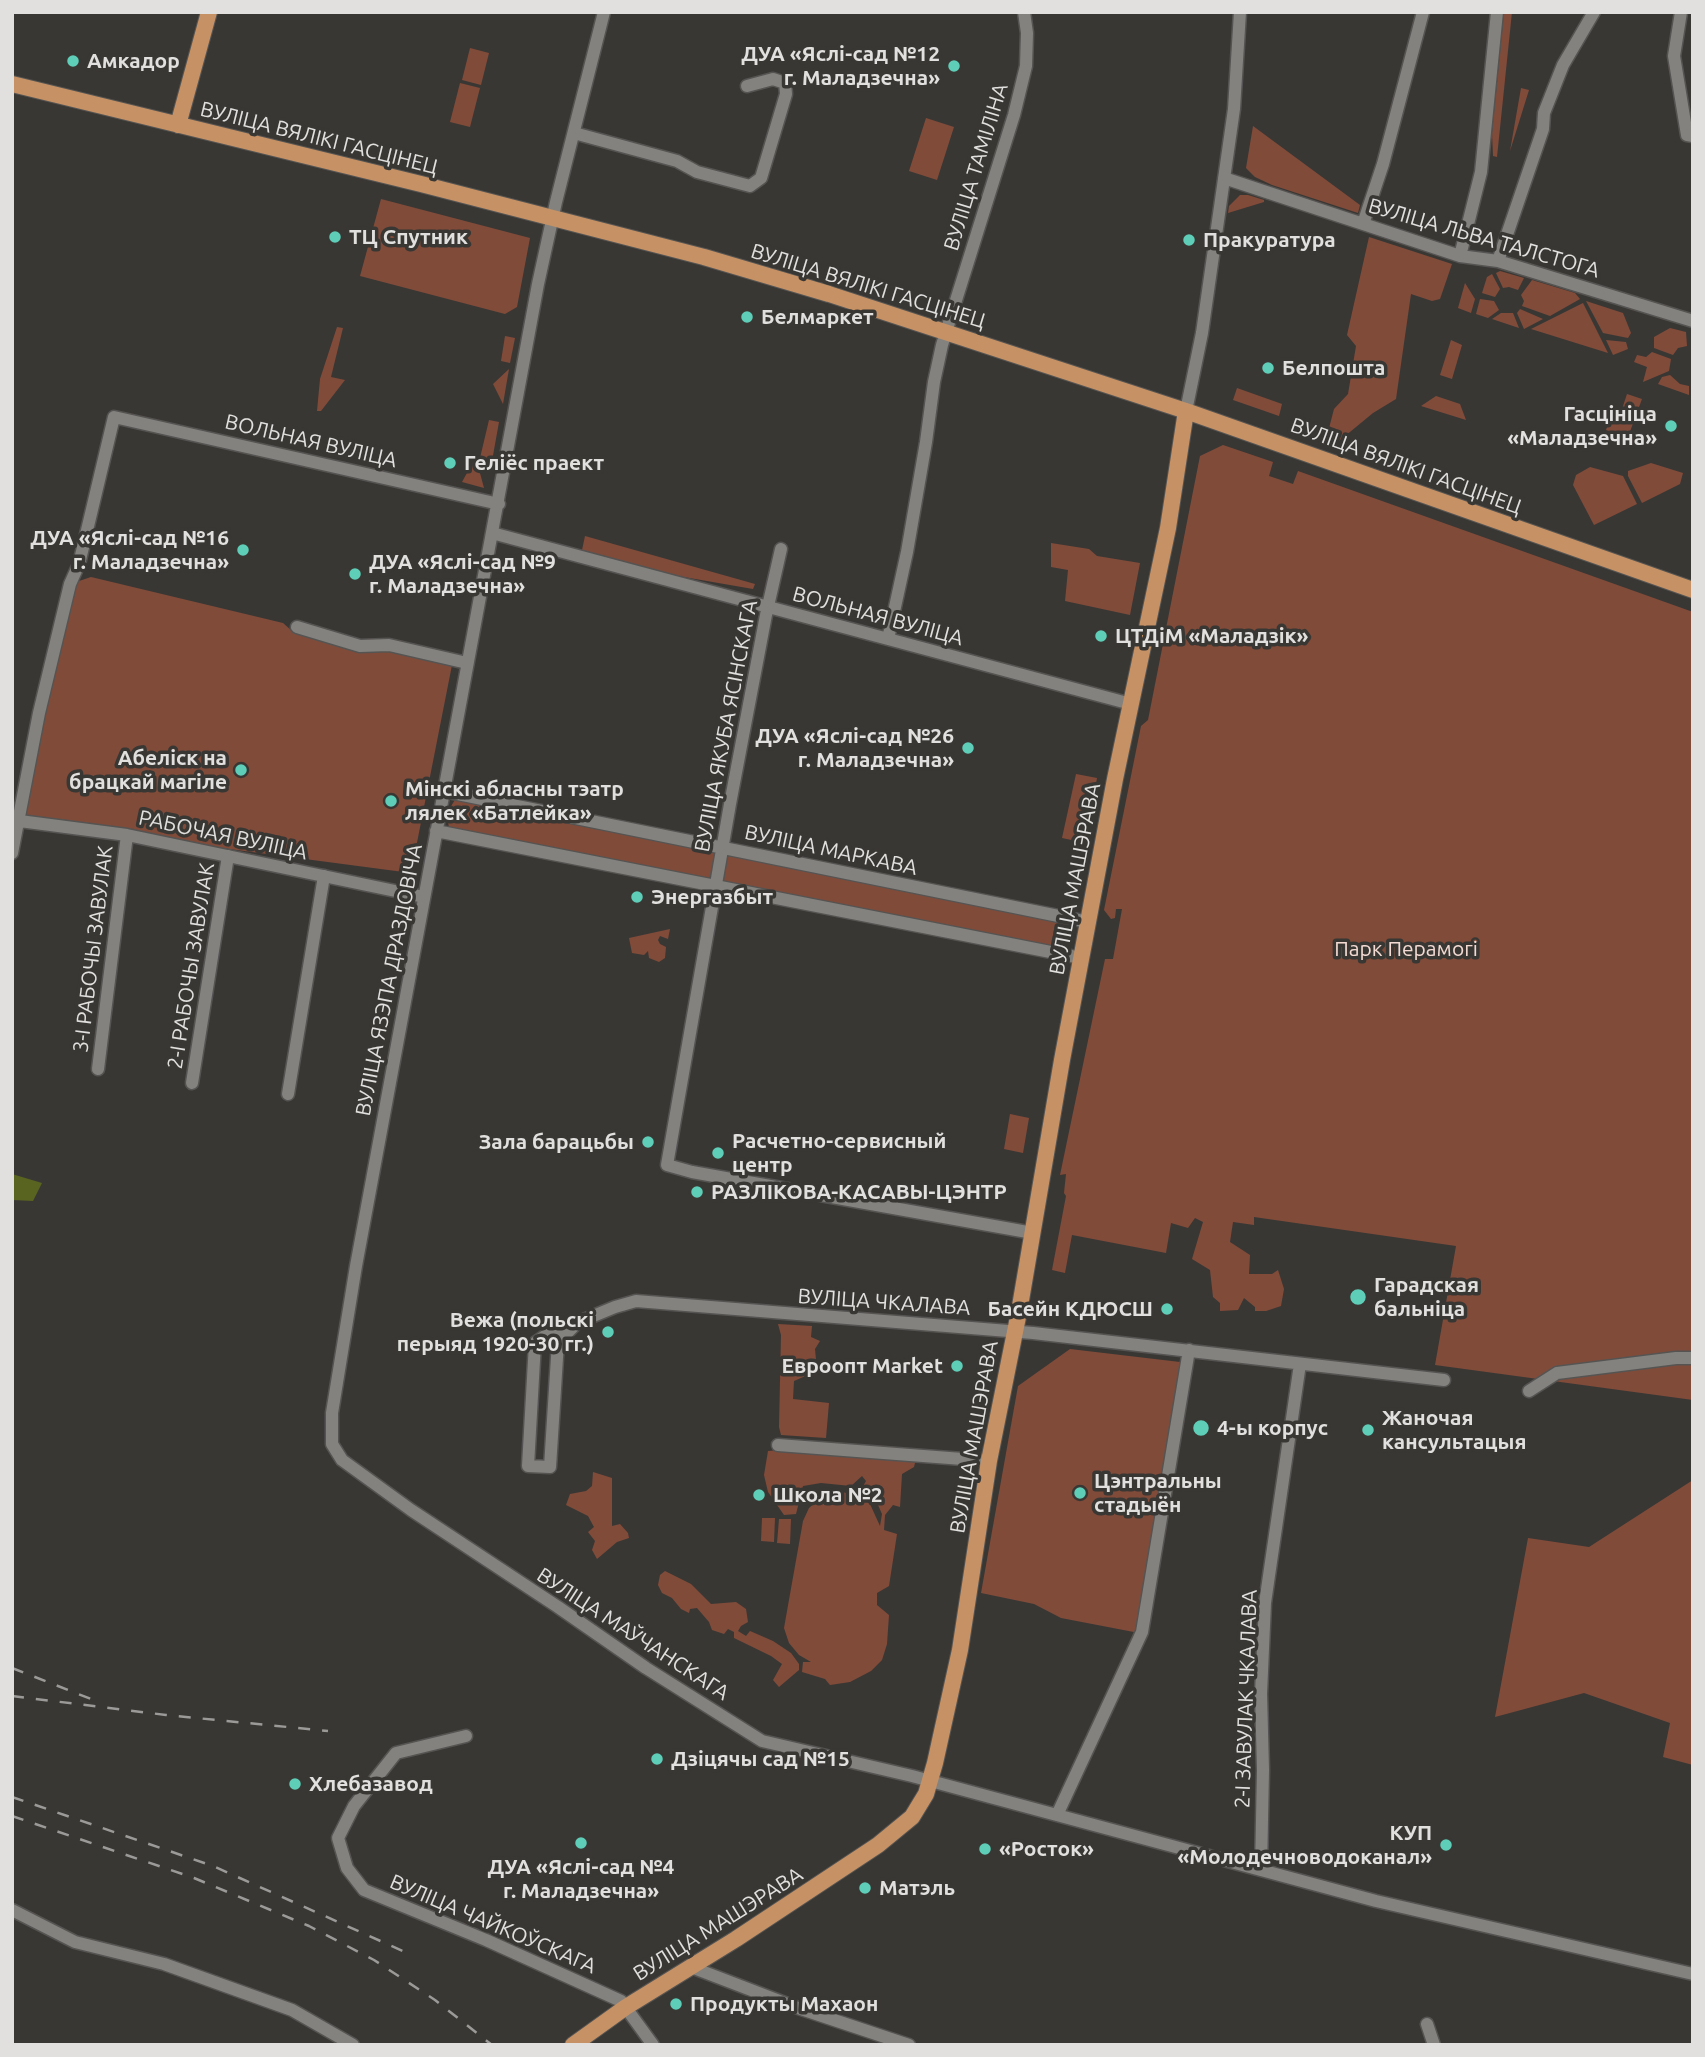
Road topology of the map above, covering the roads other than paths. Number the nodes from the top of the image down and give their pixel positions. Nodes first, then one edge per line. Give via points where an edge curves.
1 (209, 12) edge
2 (604, 12) edge
3 (1024, 12) edge
4 (1240, 12) edge
5 (1423, 12) edge
6 (1497, 12) edge
7 (1594, 12) edge
8 (1681, 12) edge
9 (12, 84) edge
10 (747, 86) dead end
11 (178, 125) junction
12 (574, 133) junction
13 (1693, 136) edge
14 (1224, 178) junction
15 (552, 218) junction
16 (1363, 224) junction
17 (1460, 256) junction
18 (1498, 261) junction
19 (1693, 321) edge
20 (946, 331) junction
21 (1186, 411) junction
22 (499, 504) junction
23 (492, 533) junction
24 (781, 549) dead end
25 (1691, 585) edge
26 (768, 607) junction
27 (297, 627) dead end
28 (888, 639) junction
29 (467, 663) junction
30 (1131, 705) junction
31 (443, 791) junction
32 (15, 820) edge
33 (436, 831) junction
34 (127, 835) junction
35 (723, 848) junction
36 (12, 853) edge
37 (228, 856) junction
38 (324, 876) junction
39 (717, 886) junction
40 (424, 897) junction
41 (1088, 922) junction
42 (1081, 958) junction
43 (98, 1069) dead end
44 (192, 1083) dead end
45 (288, 1094) dead end
46 (1032, 1233) junction
47 (576, 1324) junction
48 (1015, 1331) junction
49 (1193, 1350) junction
50 (1693, 1358) edge
51 (1300, 1364) junction
52 (1444, 1381) dead end
53 (1529, 1391) dead end
54 (778, 1445) dead end
55 (342, 1460) joint
56 (989, 1461) junction
57 (466, 1735) dead end
58 (930, 1781) junction
59 (1057, 1815) junction
60 (1261, 1870) junction
61 (12, 1910) edge
62 (691, 1967) junction
63 (1693, 1973) edge
64 (626, 2007) junction
65 (1427, 2024) dead end
66 (580, 2043) edge
67 (353, 2045) edge
68 (653, 2045) edge
69 (909, 2045) edge
70 (1434, 2045) edge

1 - 11 main road
2 - 12 street, ВУЛІЦА ЯЗЭПА ДРАЗДОВІЧА
3 - 20 street, ВУЛІЦА ТАМІЛІНА via 1026,66 1014,116
4 - 14 street
5 - 16 street
6 - 17 street via 1481,172
7 - 18 street via 1563,65 1544,113 1543,129
8 - 13 street via 1674,56 1687,135
9 - 11 main road, ВУЛІЦА ВЯЛІКІ ГАСЦІНЕЦ
10 - 12 street via 773,79 785,83 786,94 761,178 750,186
11 - 15 main road, ВУЛІЦА ВЯЛІКІ ГАСЦІНЕЦ
12 - 15 street, ВУЛІЦА ЯЗЭПА ДРАЗДОВІЧА
14 - 16 street, ВУЛІЦА ЛЬВА ТАЛСТОГА
14 - 21 street
15 - 20 main road, ВУЛІЦА ВЯЛІКІ ГАСЦІНЕЦ via 704,257
15 - 22 street, ВУЛІЦА ЯЗЭПА ДРАЗДОВІЧА
16 - 17 street, ВУЛІЦА ЛЬВА ТАЛСТОГА
17 - 18 street, ВУЛІЦА ЛЬВА ТАЛСТОГА
18 - 19 street, ВУЛІЦА ЛЬВА ТАЛСТОГА
20 - 21 main road, ВУЛІЦА ВЯЛІКІ ГАСЦІНЕЦ
20 - 28 street, ВУЛІЦА ТАМІЛІНА
21 - 25 main road, ВУЛІЦА ВЯЛІКІ ГАСЦІНЕЦ
21 - 30 main road, ВУЛІЦА МАШЭРАВА via 1168,528
22 - 23 street, ВУЛІЦА ЯЗЭПА ДРАЗДОВІЧА
22 - 32 street, ВОЛЬНАЯ ВУЛІЦА via 114,417
23 - 26 street, ВОЛЬНАЯ ВУЛІЦА
23 - 29 street, ВУЛІЦА ЯЗЭПА ДРАЗДОВІЧА
24 - 26 street, ВУЛІЦА ЯКУБА ЯСІНСКАГА
26 - 28 street, ВОЛЬНАЯ ВУЛІЦА
26 - 35 street, ВУЛІЦА ЯКУБА ЯСІНСКАГА
27 - 29 street via 360,646 389,645
28 - 30 street, ВОЛЬНАЯ ВУЛІЦА
29 - 31 street, ВУЛІЦА ЯЗЭПА ДРАЗДОВІЧА
30 - 41 main road, ВУЛІЦА МАШЭРАВА
31 - 33 street, ВУЛІЦА ЯЗЭПА ДРАЗДОВІЧА
31 - 35 street, ВУЛІЦА МАРКАВА
32 - 34 street, РАБОЧАЯ ВУЛІЦА
32 - 36 street
33 - 39 street
33 - 40 street, ВУЛІЦА ЯЗЭПА ДРАЗДОВІЧА
34 - 37 street, РАБОЧАЯ ВУЛІЦА
34 - 43 street, 3-І РАБОЧЫ ЗАВУЛАК
35 - 39 street, ВУЛІЦА ЯКУБА ЯСІНСКАГА
35 - 41 street, ВУЛІЦА МАРКАВА
37 - 38 street, РАБОЧАЯ ВУЛІЦА
37 - 44 street, 2-І РАБОЧЫ ЗАВУЛАК
38 - 40 street, РАБОЧАЯ ВУЛІЦА
38 - 45 street
39 - 42 street
39 - 46 street, ВУЛІЦА ЯКУБА ЯСІНСКАГА via 667,1165
40 - 55 street, ВУЛІЦА ЯЗЭПА ДРАЗДОВІЧА via 332,1413 332,1444
41 - 42 main road, ВУЛІЦА МАШЭРАВА
42 - 46 main road, ВУЛІЦА МАШЭРАВА
46 - 48 main road, ВУЛІЦА МАШЭРАВА
47 - 47 street, ВУЛІЦА ЧКАЛАВА via 536,1342 528,1466 550,1466 558,1342
47 - 48 street, ВУЛІЦА ЧКАЛАВА via 636,1301
48 - 49 street, ВУЛІЦА ЧКАЛАВА
48 - 56 main road, ВУЛІЦА МАШЭРАВА
49 - 51 street, ВУЛІЦА ЧКАЛАВА
49 - 59 street via 1143,1632
50 - 53 street via 1557,1373
51 - 52 street, ВУЛІЦА ЧКАЛАВА
51 - 60 street, 2-І ЗАВУЛАК ЧКАЛАВА via 1265,1602
54 - 56 street
55 - 58 street, ВУЛІЦА МАЎЧАНСКАГА via 646,1668 762,1741
56 - 58 main road, ВУЛІЦА МАШЭРАВА via 960,1650
57 - 64 street, ВУЛІЦА ЧАЙКОЎСКАГА via 396,1753 354,1806 338,1838 347,1868 364,1890 604,1993
58 - 59 street, ВУЛІЦА МАЎЧАНСКАГА
58 - 62 main road, ВУЛІЦА МАШЭРАВА via 912,1817 878,1845
59 - 60 street, ВУЛІЦА МАЎЧАНСКАГА
60 - 63 street, ВУЛІЦА МАЎЧАНСКАГА
61 - 67 street via 75,1942 164,1964 292,2010
62 - 64 main road, ВУЛІЦА МАШЭРАВА
62 - 69 street
64 - 66 main road, ВУЛІЦА МАШЭРАВА
64 - 68 street
65 - 70 street

